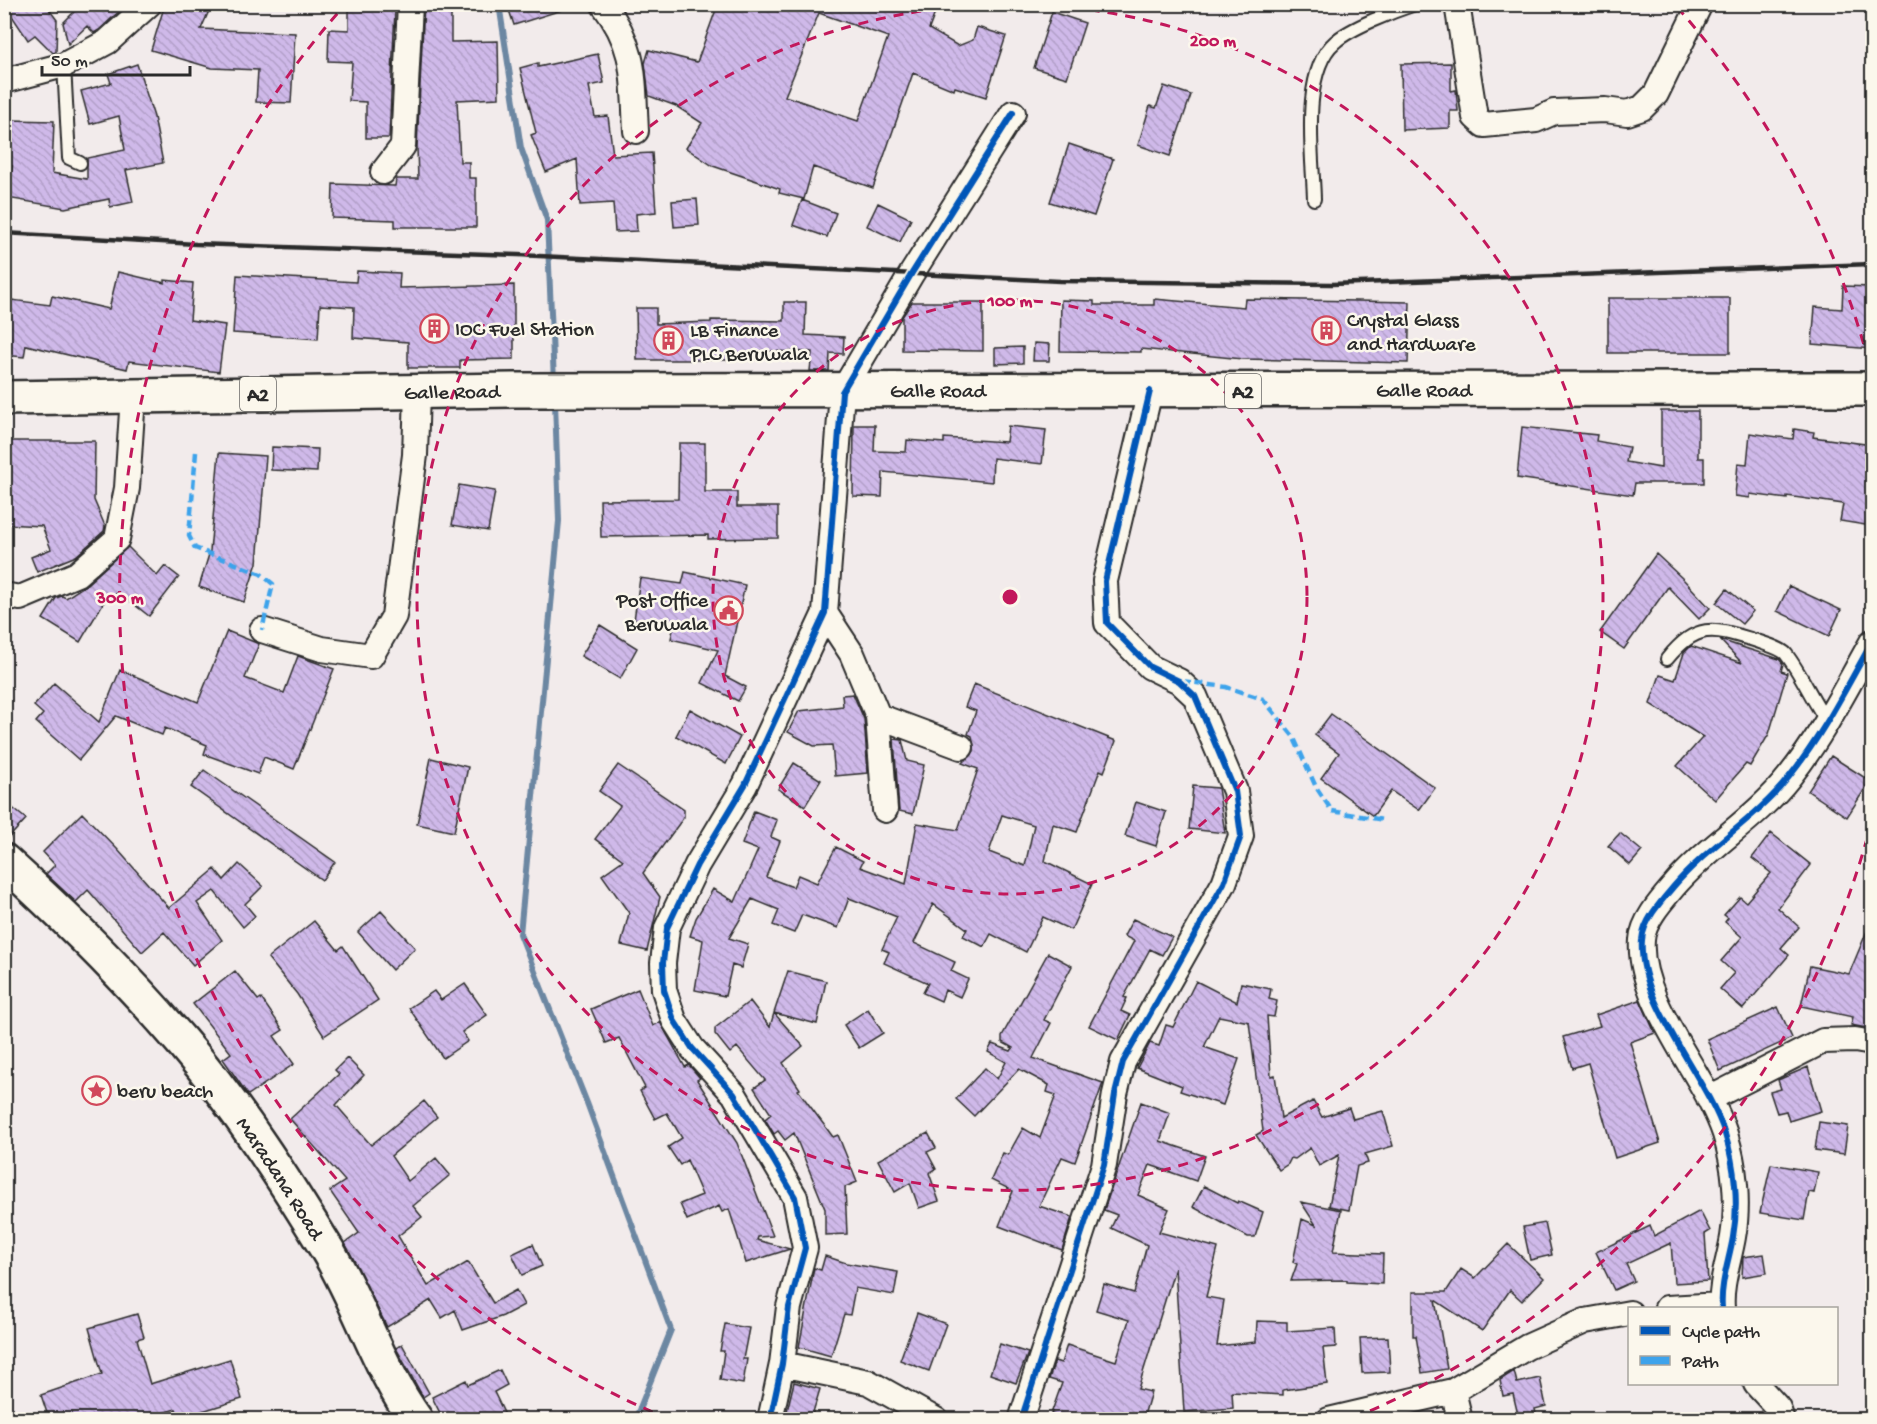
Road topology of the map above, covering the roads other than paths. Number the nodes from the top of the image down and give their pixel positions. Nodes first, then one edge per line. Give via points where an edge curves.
1 (149, 4) edge
2 (410, 4) edge
3 (603, 4) edge
4 (1414, 4) edge
5 (1457, 4) edge
6 (1700, 4) edge
7 (64, 65) junction
8 (4, 81) edge
9 (1012, 113) dead end
10 (636, 131) dead end
11 (80, 163) dead end
12 (383, 172) dead end
13 (1314, 199) dead end
14 (1872, 389) edge
15 (1150, 391) junction
16 (417, 392) junction
17 (842, 392) junction
18 (133, 396) junction
19 (4, 398) edge
20 (4, 595) edge
21 (825, 613) junction
22 (262, 630) dead end
23 (1872, 642) edge
24 (1668, 659) dead end
25 (878, 716) junction
26 (1827, 722) junction
27 (962, 747) dead end
28 (885, 810) dead end
29 (4, 861) edge
30 (1872, 1043) edge
31 (1709, 1099) junction
32 (1722, 1307) edge
33 (1628, 1313) edge
34 (782, 1364) junction
35 (1758, 1385) edge
36 (1454, 1391) junction
37 (416, 1419) edge
38 (770, 1419) edge
39 (936, 1419) edge
40 (1021, 1419) edge
41 (1329, 1419) edge
42 (1460, 1419) edge
43 (1782, 1419) edge

1 - 7 street via 107,42
2 - 12 street via 403,146
3 - 10 street via 617,23 632,57
4 - 13 lane via 1392,11 1334,42 1321,62 1311,97
5 - 6 street via 1475,117 1484,125 1536,120 1554,112 1627,113 1642,108 1656,94
7 - 8 street
7 - 11 lane via 69,158
9 - 17 street
14 - 15 main road, Galle Road / A2
15 - 17 main road, Galle Road / A2
15 - 40 street via 1105,581 1107,622 1150,667 1179,681 1195,696 1235,791 1241,836 1219,893 1123,1062 1104,1165
16 - 17 main road, Galle Road / A2
16 - 18 main road, Galle Road / A2
16 - 22 street via 415,455 394,616 371,656 322,649
17 - 21 street
18 - 19 main road, Galle Road / A2
18 - 20 street via 127,488 117,539 77,574 20,598
21 - 25 street via 852,654
21 - 34 street via 745,785 667,928 663,963 664,990 674,1020 692,1048 734,1095 795,1197 805,1248 789,1307
23 - 26 street
24 - 26 lane via 1684,639 1710,630 1760,642 1786,653
25 - 27 street
25 - 28 street
26 - 31 street via 1789,778 1746,821 1690,867 1658,904 1642,938 1648,979
29 - 37 main road, Maradana Road via 127,979 230,1105 287,1185 337,1267 395,1391
30 - 31 street via 1823,1041
31 - 32 street via 1725,1134 1737,1199 1722,1283
33 - 36 street via 1585,1321 1527,1347
34 - 38 street
34 - 39 street via 867,1382
35 - 43 street via 1778,1408
36 - 41 street
36 - 42 street

